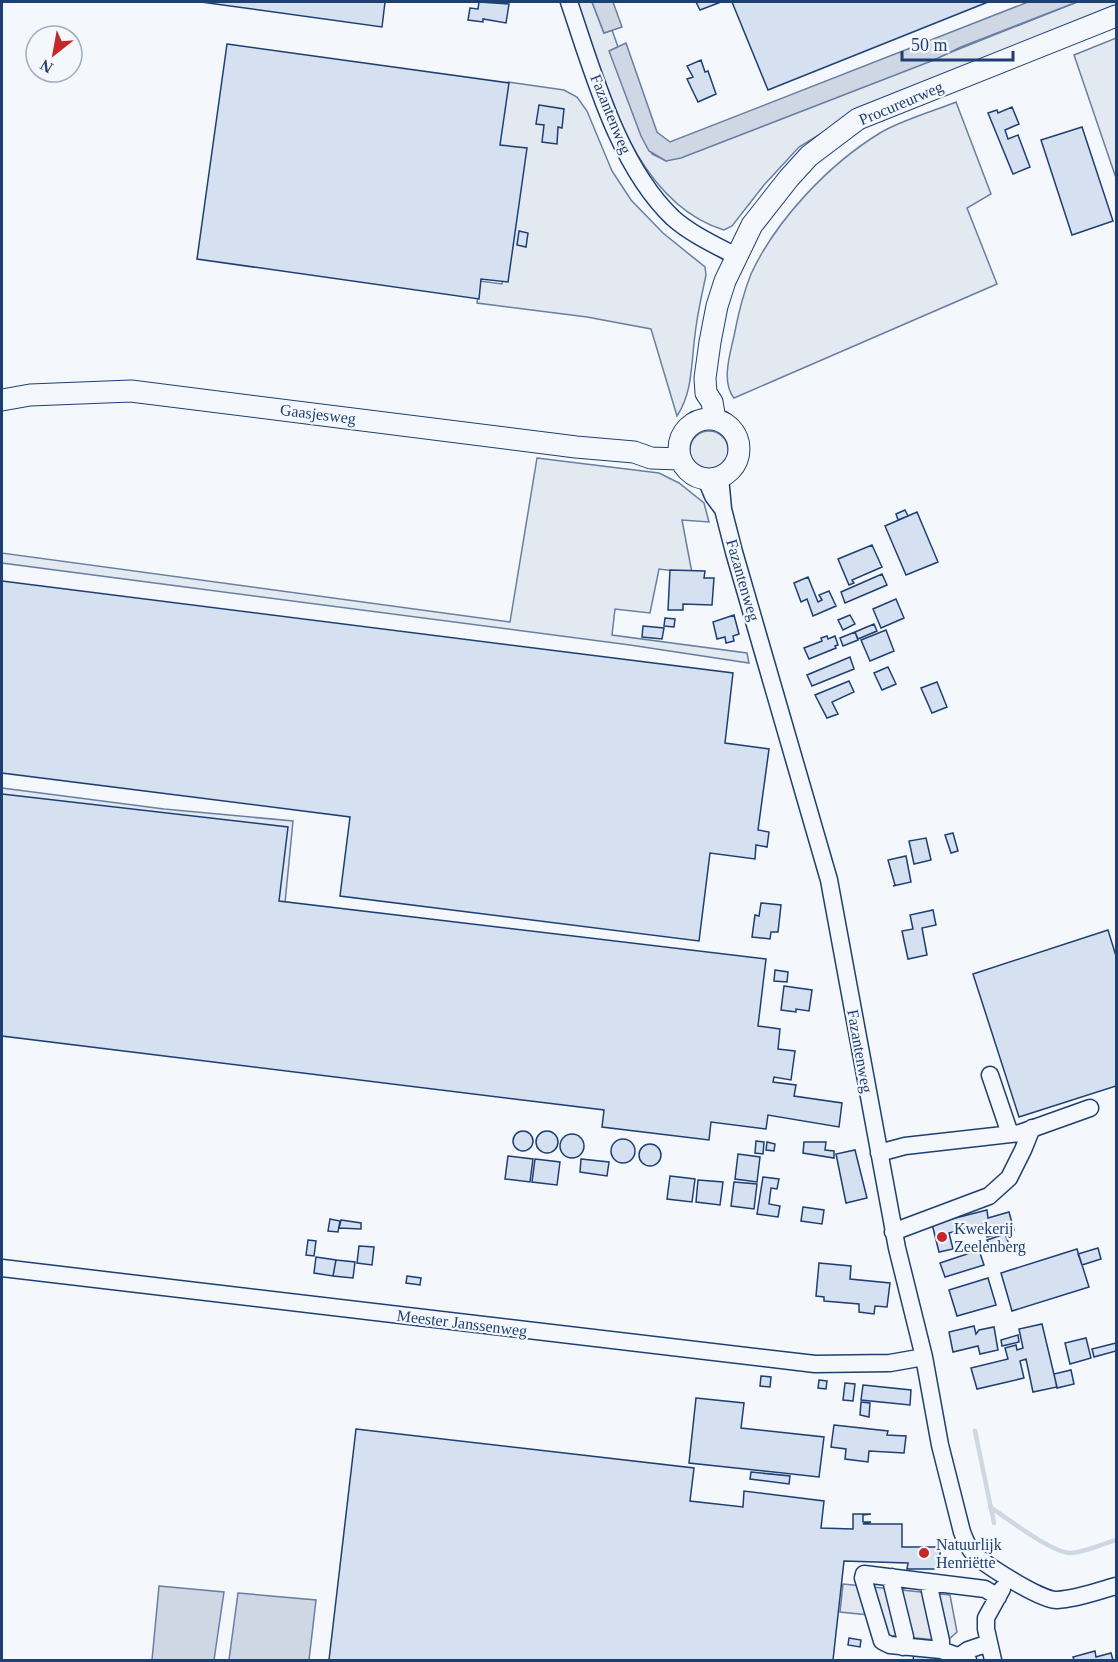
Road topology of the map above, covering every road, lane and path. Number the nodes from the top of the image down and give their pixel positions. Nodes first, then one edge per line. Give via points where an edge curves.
1 (569, 2) edge
2 (1116, 16) edge
3 (736, 256) junction
4 (2, 400) edge
5 (707, 419) junction
6 (680, 451) junction
7 (713, 478) junction
8 (990, 1075) dead end
9 (1090, 1108) dead end
10 (1032, 1128) junction
11 (1010, 1134) junction
12 (879, 1153) junction
13 (893, 1232) junction
14 (2, 1268) edge
15 (924, 1357) junction
16 (892, 1577) junction
17 (1009, 1578) junction
18 (928, 1582) junction
19 (1116, 1586) edge
20 (998, 1597) junction
21 (988, 1643) junction
22 (903, 1647) junction
23 (941, 1650) junction
24 (963, 1659) edge
25 (993, 1660) edge

1 - 3 street, Fazantenweg via 595,78 641,180 675,219
2 - 3 main road, Procureurweg via 858,119 809,156 789,178 752,225
3 - 5 main road via 717,306 710,342 705,378 706,393 712,402
4 - 6 main road, Gaasjesweg via 30,395 131,391 576,447 634,452 654,446
5 - 6 main road via 686,429
5 - 7 main road via 723,422 734,431 740,445 734,467
6 - 7 main road via 690,472
7 - 12 street, Fazantenweg via 713,496 723,508 829,880
8 - 11 street
9 - 10 street
10 - 11 street
10 - 13 street via 1009,1178 989,1196
11 - 12 street via 905,1146
12 - 13 street, Fazantenweg
13 - 15 street, Fazantenweg
14 - 15 street, Meester Janssenweg via 815,1364 890,1363
15 - 17 street, Fazantenweg via 940,1445 962,1532 979,1558
16 - 18 street
16 - 22 street via 905,1637
16 - 22 street via 864,1574 863,1578 879,1637 885,1644
17 - 19 street, Fazantenweg via 1040,1596 1058,1600
17 - 20 street
18 - 20 street via 985,1589
18 - 23 street
20 - 21 street via 986,1618
21 - 24 street via 968,1650
21 - 25 street
22 - 23 street
23 - 24 street

